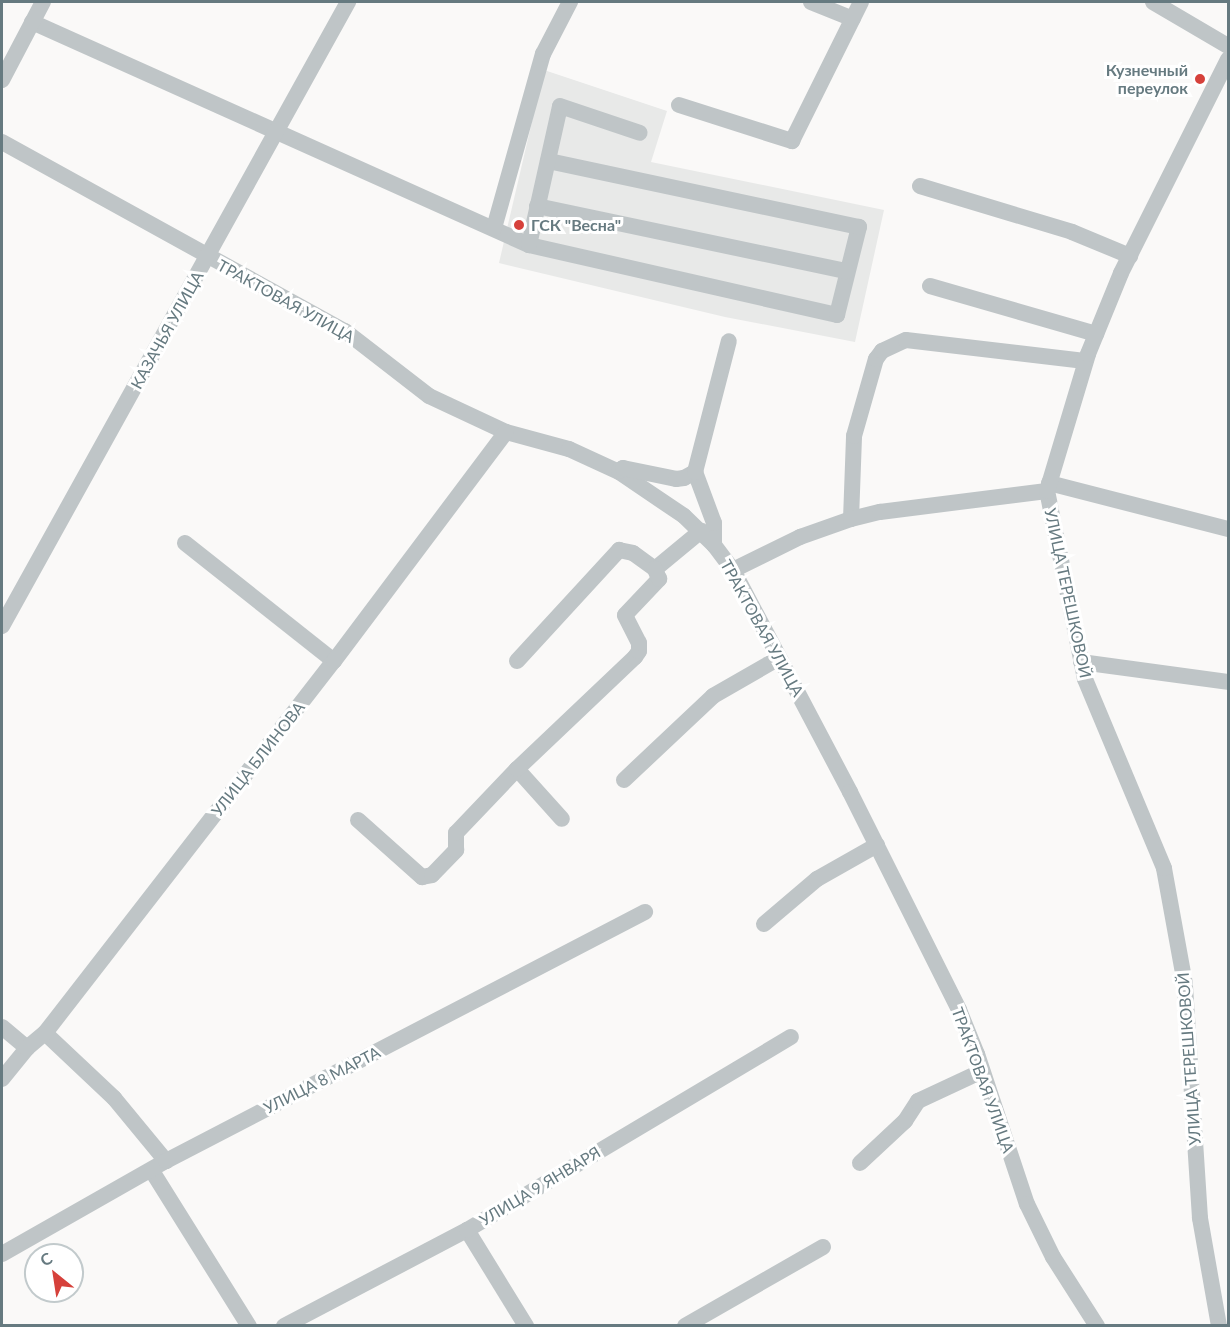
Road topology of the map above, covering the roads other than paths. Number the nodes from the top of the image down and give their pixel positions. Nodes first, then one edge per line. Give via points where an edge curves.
1 (43, 2) edge
2 (348, 2) edge
3 (570, 2) edge
4 (811, 2) edge
5 (861, 2) edge
6 (1153, 2) edge
7 (853, 19) junction
8 (32, 22) junction
9 (1228, 46) edge
10 (1228, 59) edge
11 (2, 80) edge
12 (679, 105) dead end
13 (276, 131) junction
14 (640, 133) dead end
15 (2, 142) edge
16 (548, 161) junction
17 (920, 186) dead end
18 (537, 206) junction
19 (494, 228) junction
20 (529, 245) junction
21 (1130, 256) junction
22 (208, 257) junction
23 (846, 271) junction
24 (930, 286) dead end
25 (1096, 334) junction
26 (729, 341) dead end
27 (1085, 361) junction
28 (506, 432) junction
29 (619, 472) junction
30 (695, 472) junction
31 (1048, 487) junction
32 (851, 519) junction
33 (1228, 529) edge
34 (701, 531) junction
35 (185, 543) dead end
36 (714, 545) junction
37 (655, 569) junction
38 (733, 570) junction
39 (2, 626) edge
40 (779, 658) junction
41 (517, 661) dead end
42 (334, 662) junction
43 (1081, 662) junction
44 (1228, 682) edge
45 (517, 768) junction
46 (624, 780) dead end
47 (562, 819) dead end
48 (358, 820) dead end
49 (877, 845) junction
50 (645, 912) dead end
51 (764, 924) dead end
52 (2, 1027) edge
53 (45, 1033) junction
54 (791, 1037) dead end
55 (27, 1048) junction
56 (982, 1071) junction
57 (2, 1079) edge
58 (166, 1161) junction
59 (860, 1163) dead end
60 (152, 1171) junction
61 (466, 1230) junction
62 (823, 1247) dead end
63 (2, 1254) edge
64 (249, 1326) edge
65 (284, 1326) edge
66 (526, 1326) edge
67 (685, 1326) edge
68 (1097, 1326) edge
69 (1219, 1326) edge

1 - 8 street
2 - 13 street, КАЗАЧЬЯ УЛИЦА
3 - 19 street via 543,54
4 - 7 street
5 - 7 street
6 - 9 street
7 - 12 street via 792,141
8 - 11 street
8 - 13 street
10 - 21 street, УЛИЦА ТЕРЕШКОВОЙ
13 - 19 street
13 - 22 street, КАЗАЧЬЯ УЛИЦА
14 - 16 street via 560,106
15 - 22 street, ТРАКТОВАЯ УЛИЦА
16 - 18 street
16 - 23 street via 859,227
17 - 21 street via 1072,232
18 - 20 street
18 - 23 street
19 - 20 street
20 - 23 street via 837,315
21 - 25 street, УЛИЦА ТЕРЕШКОВОЙ
22 - 28 street, ТРАКТОВАЯ УЛИЦА via 345,331 429,396
22 - 39 street, КАЗАЧЬЯ УЛИЦА
24 - 25 street
25 - 27 street, УЛИЦА ТЕРЕШКОВОЙ
26 - 30 street
27 - 31 street, УЛИЦА ТЕРЕШКОВОЙ
27 - 32 street via 906,340 882,351 876,359 854,436
28 - 29 street, ТРАКТОВАЯ УЛИЦА via 569,450
28 - 42 street, УЛИЦА БЛИНОВА
29 - 30 street via 623,468 675,479
29 - 34 street, ТРАКТОВАЯ УЛИЦА via 652,492
30 - 36 street via 714,523
31 - 32 street
31 - 33 street
31 - 43 street, УЛИЦА ТЕРЕШКОВОЙ
32 - 38 street via 800,537
34 - 36 street, ТРАКТОВАЯ УЛИЦА
34 - 37 street
35 - 42 street
36 - 38 street, ТРАКТОВАЯ УЛИЦА
37 - 41 street via 633,553 619,550
37 - 45 street via 659,579 625,615 639,651
38 - 40 street, ТРАКТОВАЯ УЛИЦА
40 - 46 street via 713,696
40 - 49 street, ТРАКТОВАЯ УЛИЦА
42 - 53 street, УЛИЦА БЛИНОВА
43 - 44 street
43 - 69 street, УЛИЦА ТЕРЕШКОВОЙ via 1164,868 1185,984 1200,1218
45 - 47 street
45 - 48 street via 456,833 456,850 427,878
49 - 51 street via 817,879
49 - 56 street, ТРАКТОВАЯ УЛИЦА via 959,1010
50 - 58 street, УЛИЦА 8 МАРТА
52 - 55 street
53 - 55 street, УЛИЦА БЛИНОВА
53 - 58 street via 114,1098
54 - 61 street, УЛИЦА 9 ЯНВАРЯ
55 - 57 street, УЛИЦА БЛИНОВА
56 - 59 street via 918,1101 905,1121
56 - 68 street, ТРАКТОВАЯ УЛИЦА via 1027,1204 1053,1257
58 - 60 street, УЛИЦА 8 МАРТА
60 - 63 street, УЛИЦА 8 МАРТА
60 - 64 street
61 - 65 street, УЛИЦА 9 ЯНВАРЯ
61 - 66 street
62 - 67 street

